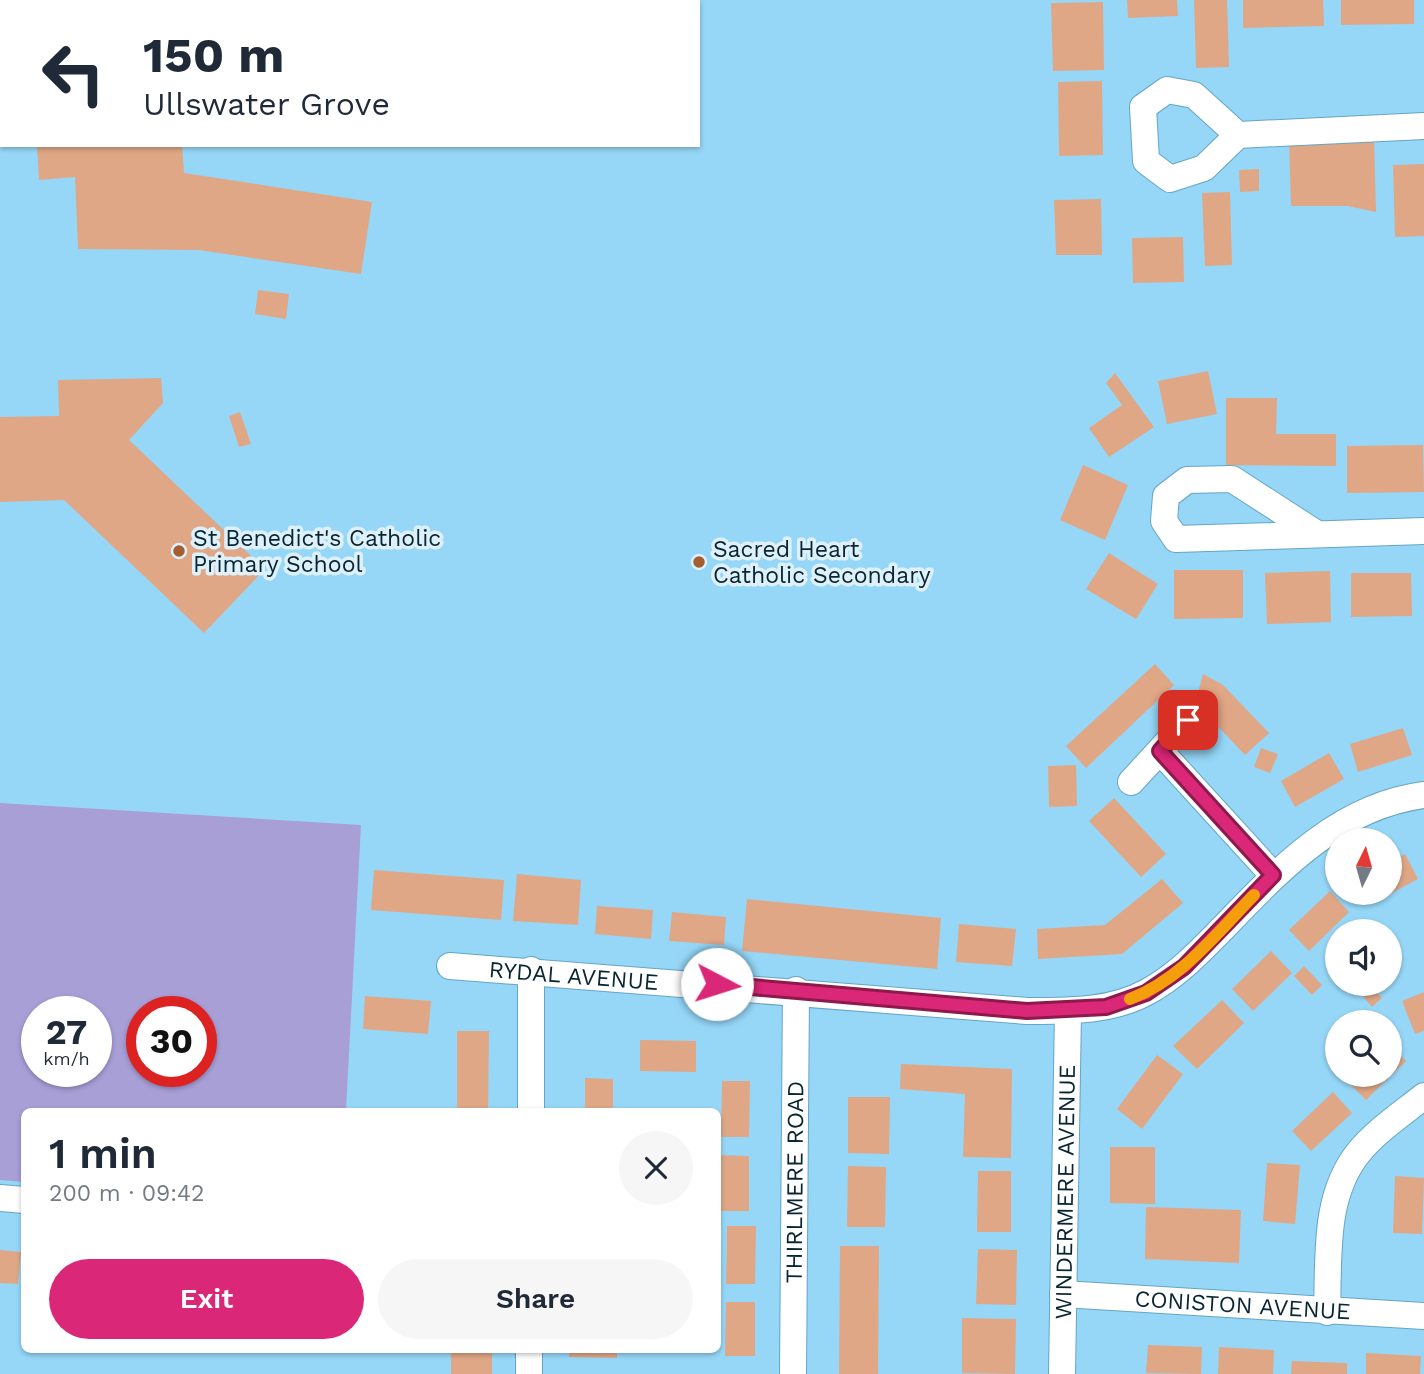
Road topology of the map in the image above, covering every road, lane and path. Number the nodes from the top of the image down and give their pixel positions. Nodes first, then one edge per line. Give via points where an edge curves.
1 (1424, 126) edge
2 (1238, 135) dead end
3 (1424, 531) edge
4 (1317, 534) junction
5 (1188, 720) dead end
6 (1160, 751) junction
7 (1131, 782) dead end
8 (1424, 795) edge
9 (1273, 875) junction
10 (450, 965) dead end
11 (531, 970) junction
12 (796, 990) junction
13 (1068, 1011) junction
14 (1424, 1096) edge
15 (531, 1108) edge
16 (0, 1198) edge
17 (21, 1200) edge
18 (1063, 1294) junction
19 (1326, 1312) junction
20 (1424, 1315) edge
21 (529, 1353) edge
22 (529, 1374) edge
23 (793, 1374) edge
24 (1062, 1374) edge

1 - 2 street
3 - 4 street
4 - 4 street via 1176,539 1164,521 1166,496 1187,480 1232,479
5 - 6 street
6 - 7 street
6 - 9 street
8 - 9 street, RYDAL AVENUE via 1362,813 1315,841
9 - 13 street, RYDAL AVENUE via 1184,967 1146,993 1106,1007
10 - 11 street, RYDAL AVENUE
11 - 12 street, RYDAL AVENUE
11 - 15 street
12 - 13 street, RYDAL AVENUE
12 - 23 street, THIRLMERE ROAD
13 - 18 street, WINDERMERE AVENUE
14 - 19 street via 1360,1151 1341,1182 1331,1220
16 - 17 street
18 - 19 street, CONISTON AVENUE
18 - 24 street, WINDERMERE AVENUE
19 - 20 street, CONISTON AVENUE
21 - 22 street

